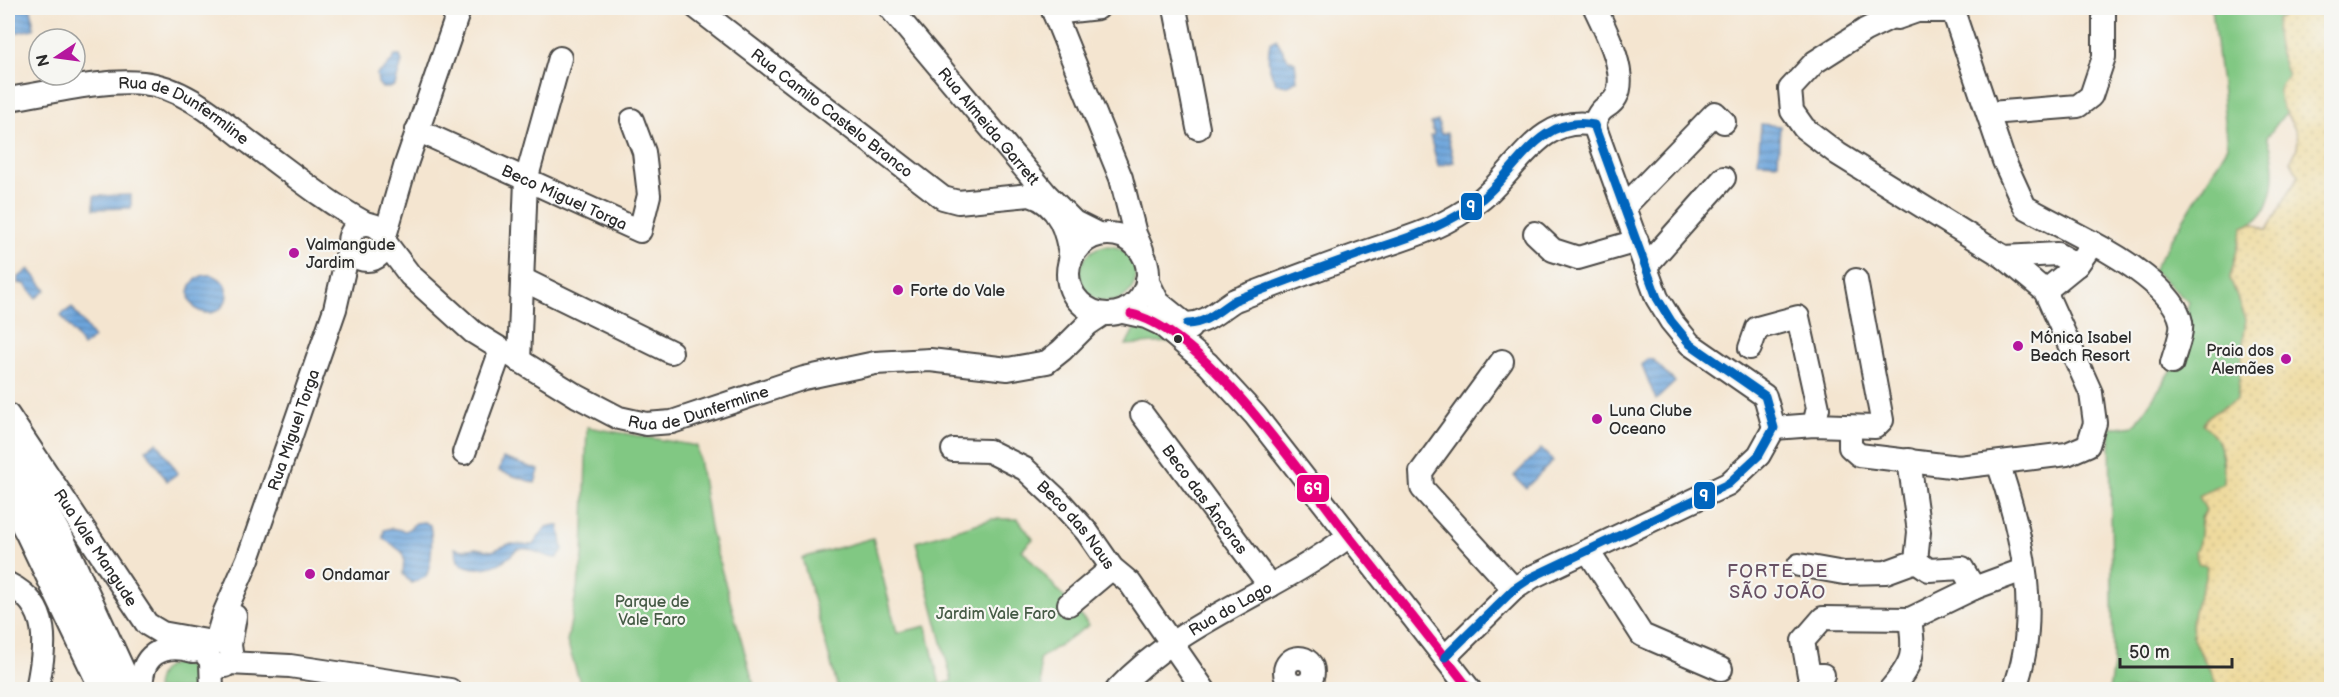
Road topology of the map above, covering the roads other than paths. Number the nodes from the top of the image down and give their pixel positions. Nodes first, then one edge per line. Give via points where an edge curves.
1 (457, 8) edge
2 (697, 8) edge
3 (890, 8) edge
4 (1098, 8) edge
5 (1174, 8) edge
6 (1595, 8) edge
7 (1910, 8) edge
8 (2104, 8) edge
9 (1952, 9) edge
10 (1053, 10) edge
11 (1887, 21) junction
12 (560, 58) dead end
13 (8, 99) edge
14 (1990, 112) junction
15 (632, 120) dead end
16 (1724, 122) dead end
17 (1594, 125) junction
18 (1198, 128) dead end
19 (417, 130) junction
20 (1121, 178) junction
21 (1724, 178) dead end
22 (526, 180) junction
23 (1034, 189) junction
24 (1625, 206) junction
25 (1101, 233) junction
26 (1535, 233) dead end
27 (368, 241) junction
28 (1636, 241) junction
29 (2093, 243) junction
30 (1142, 250) junction
31 (2004, 257) junction
32 (1071, 260) junction
33 (2077, 265) junction
34 (1645, 267) junction
35 (522, 279) junction
36 (1147, 280) junction
37 (1856, 280) dead end
38 (2045, 291) junction
39 (1073, 295) junction
40 (1113, 313) junction
41 (1186, 324) junction
42 (1750, 348) dead end
43 (671, 352) dead end
44 (510, 355) junction
45 (1503, 361) dead end
46 (2172, 363) dead end
47 (1029, 365) junction
48 (1142, 414) dead end
49 (8, 415) edge
50 (1255, 415) junction
51 (1814, 425) junction
52 (1850, 427) junction
53 (1774, 428) junction
54 (952, 450) dead end
55 (8, 451) edge
56 (464, 453) dead end
57 (1909, 460) junction
58 (1998, 463) junction
59 (8, 492) edge
60 (1349, 536) junction
61 (1588, 550) junction
62 (1916, 561) junction
63 (1799, 565) dead end
64 (1112, 568) junction
65 (2023, 570) junction
66 (8, 584) edge
67 (1270, 586) junction
68 (1974, 588) junction
69 (1514, 589) junction
70 (1069, 603) dead end
71 (1910, 619) junction
72 (1172, 642) junction
73 (220, 653) junction
74 (1445, 657) junction
75 (1721, 669) dead end
76 (1823, 675) dead end
77 (37, 690) edge
78 (105, 690) edge
79 (129, 690) edge
80 (142, 690) edge
81 (212, 690) edge
82 (221, 690) edge
83 (450, 690) edge
84 (1117, 690) edge
85 (1204, 690) edge
86 (1470, 690) edge
87 (1890, 690) edge
88 (2014, 690) edge

1 - 19 street, Rua Miguel Torga
2 - 23 street, Rua Camilo Castelo Branco via 943,198 975,201 1019,183
3 - 23 street, Rua Almeida Garrett
4 - 10 street
5 - 18 street
6 - 17 street via 1618,66 1620,86 1616,98 1598,111
7 - 11 street
8 - 14 street via 2104,57 2091,96 2078,106
9 - 11 street via 1917,11
9 - 14 street
10 - 20 street
11 - 31 street via 1865,30 1815,62 1790,89 1792,111 1804,128 1838,154
12 - 22 street
13 - 27 street, Rua de Dunfermline via 123,82 171,90 222,121 338,209
14 - 29 street via 2004,161 2025,207
15 - 22 street, Beco Miguel Torga via 644,152 649,195 640,231
16 - 24 street via 1715,113
17 - 24 street
17 - 41 street via 1567,124 1543,135 1481,199 1443,226 1234,300 1209,319
19 - 22 street, Beco Miguel Torga
19 - 27 street, Rua Miguel Torga via 405,167
20 - 25 street via 1123,202 1119,216
20 - 30 street via 1134,234
21 - 34 street
22 - 35 street
23 - 25 street, Rua Almeida Garrett via 1074,222
23 - 32 street, Rua Almeida Garrett via 1062,222
24 - 28 street
25 - 30 street via 1118,233 1132,239
25 - 32 street via 1082,242
26 - 28 street via 1553,250 1578,258
27 - 44 street, Rua de Dunfermline via 473,332
27 - 73 street, Rua Miguel Torga via 338,300 248,559 224,614
28 - 34 street
29 - 33 street
29 - 46 street via 2126,260 2177,307 2182,325
30 - 36 street
31 - 33 street via 2057,254
31 - 38 street
32 - 39 street via 1069,284
33 - 38 street
34 - 53 street via 1657,298 1690,344 1765,396
35 - 43 street
35 - 44 street
36 - 40 street via 1133,306
36 - 41 street via 1158,302
37 - 52 street via 1882,420 1875,427
38 - 58 street via 2091,393 2095,423 2088,445 2067,454
39 - 40 street via 1090,312
39 - 47 street, Rua de Dunfermline via 1068,332 1052,350
40 - 47 street, Rua de Dunfermline via 1088,324 1047,362
40 - 50 street via 1146,317 1183,341
41 - 50 street via 1219,360
42 - 51 street via 1757,328 1798,317 1818,408
44 - 47 street, Rua de Dunfermline via 619,418 646,424 672,422 804,378 875,363 930,360 1008,369
44 - 56 street
45 - 69 street via 1421,472 1422,488
48 - 67 street, Beco das Âncoras
49 - 73 street, Rua Vale Mangude via 147,624
50 - 60 street
51 - 52 street
51 - 53 street
52 - 57 street via 1850,447 1859,455
53 - 61 street via 1759,455 1728,484
54 - 64 street, Beco das Naus via 989,451 1025,468 1087,532
55 - 79 main road via 61,542
57 - 58 street via 1959,467
57 - 62 street via 1919,532
58 - 65 street via 2014,510
59 - 78 main road
60 - 67 street, Rua do Lago
60 - 74 street
61 - 69 street via 1549,567
61 - 75 street via 1642,635
62 - 63 street via 1886,572 1844,573
62 - 68 street via 1929,570 1962,568
64 - 70 street
64 - 72 street, Beco das Naus via 1130,583
65 - 68 street
65 - 88 street via 2028,631
66 - 77 street via 25,592 38,612 45,647
67 - 72 street, Rua do Lago
68 - 71 street
69 - 74 street
71 - 76 street via 1823,618 1803,641 1809,675
71 - 87 street via 1915,651 1906,671
72 - 84 street, Rua do Lago via 1138,667
72 - 85 street, Beco das Naus
73 - 80 street via 177,647 156,652 144,671
73 - 81 street
73 - 82 street
73 - 83 street
74 - 86 street

